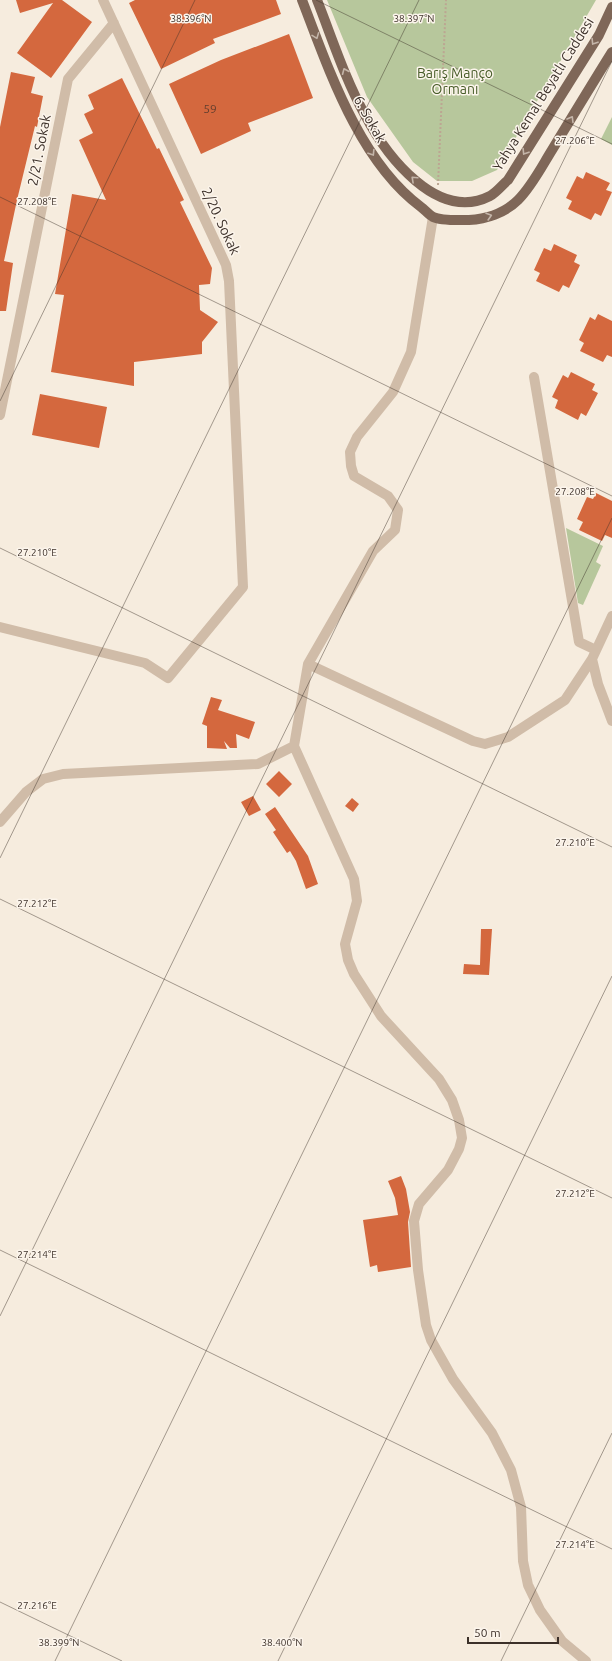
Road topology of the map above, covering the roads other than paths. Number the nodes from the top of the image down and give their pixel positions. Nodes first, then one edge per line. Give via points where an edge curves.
1 (103, 0) edge
2 (302, 0) edge
3 (317, 0) edge
4 (612, 7) edge
5 (114, 23) junction
6 (612, 52) edge
7 (443, 198) joint
8 (433, 217) junction
9 (534, 377) dead end
10 (0, 415) edge
11 (612, 616) edge
12 (0, 627) edge
13 (594, 654) junction
14 (308, 664) junction
15 (612, 721) edge
16 (294, 746) junction
17 (0, 822) edge
18 (586, 1661) edge

1 - 5 street, 2/20. Sokak
2 -> 8 main road, 6. Sokak via 332,76 356,127 394,182
7 -> 3 main road, 6. Sokak via 420,184 402,167 365,116
4 -> 7 main road, Yahya Kemal Beyatlı Caddesi via 599,35 508,180 490,195 479,200
5 - 10 street, 2/21. Sokak via 68,79
5 - 12 street, 2/20. Sokak via 226,264 229,281 243,587 168,678 145,664
8 -> 6 main road, 6. Sokak via 450,220 478,219 506,209 518,200 546,160
8 - 14 street via 411,352 393,392 357,437 350,452 354,476 388,496 398,510 395,530 373,551
9 - 13 street via 579,642
11 - 13 street
13 - 14 street via 565,700 508,737 485,744 473,741
13 - 15 street via 598,684
14 - 16 street
16 - 17 street via 258,764 62,774 43,779 26,792
16 - 18 street via 354,880 357,901 345,944 354,974 381,1016 439,1079 452,1100 459,1120 462,1138 459,1149 448,1170 419,1204 414,1221 426,1325 431,1340 453,1379 492,1434 511,1470 521,1507 522,1562 528,1585 540,1610 562,1641

